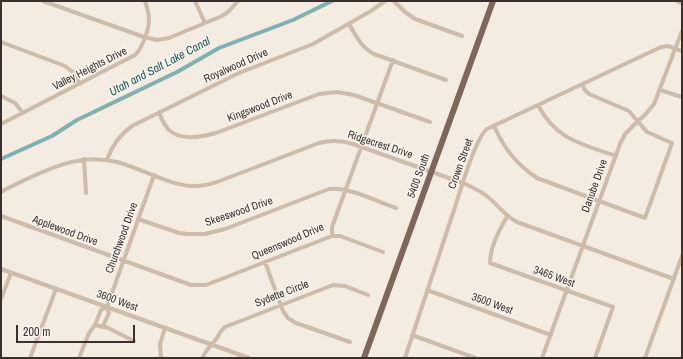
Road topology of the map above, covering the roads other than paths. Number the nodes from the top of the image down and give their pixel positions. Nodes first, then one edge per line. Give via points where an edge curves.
1 (43, 1) edge
2 (145, 1) edge
3 (196, 1) edge
4 (238, 1) edge
5 (385, 1) edge
6 (394, 1) edge
7 (493, 1) edge
8 (676, 1) edge
9 (682, 3) edge
10 (205, 23) junction
11 (349, 24) junction
12 (682, 30) edge
13 (462, 36) dead end
14 (144, 37) junction
15 (1, 42) edge
16 (675, 49) junction
17 (682, 51) edge
18 (393, 60) junction
19 (446, 80) dead end
20 (80, 84) junction
21 (582, 84) junction
22 (660, 90) junction
23 (1, 96) edge
24 (682, 97) edge
25 (377, 103) junction
26 (538, 105) junction
27 (158, 112) junction
28 (23, 113) junction
29 (638, 121) junction
30 (430, 122) dead end
31 (1, 124) edge
32 (494, 126) junction
33 (361, 146) junction
34 (616, 156) junction
35 (84, 160) junction
36 (107, 160) junction
37 (431, 172) junction
38 (154, 175) junction
39 (463, 183) junction
40 (346, 190) junction
41 (1, 192) edge
42 (86, 193) dead end
43 (600, 201) junction
44 (396, 208) dead end
45 (1, 216) edge
46 (507, 217) junction
47 (138, 219) junction
48 (332, 236) junction
49 (583, 246) junction
50 (384, 252) dead end
51 (682, 256) edge
52 (123, 261) junction
53 (265, 262) junction
54 (1, 269) edge
55 (10, 273) junction
56 (674, 279) junction
57 (56, 289) junction
58 (427, 290) junction
59 (567, 291) junction
60 (368, 295) dead end
61 (1, 299) edge
62 (280, 304) junction
63 (106, 307) junction
64 (95, 325) junction
65 (104, 326) junction
66 (164, 328) junction
67 (412, 335) junction
68 (551, 335) junction
69 (134, 341) dead end
70 (350, 342) dead end
71 (211, 344) junction
72 (30, 358) edge
73 (80, 358) edge
74 (161, 358) edge
75 (203, 358) edge
76 (249, 358) edge
77 (364, 358) edge
78 (405, 358) edge
79 (475, 358) edge
80 (542, 358) edge
81 (595, 358) edge
82 (645, 358) edge

1 - 14 street
2 - 14 street, Valley Heights Drive via 149,22
3 - 10 street
4 - 10 street via 229,11
5 - 11 street, Royalwood Drive
6 - 13 street via 415,19
7 - 37 main road, 5400 South
8 - 9 street
10 - 14 street via 169,38 157,40
11 - 18 street via 360,44 367,50
11 - 27 street, Royalwood Drive via 313,44 239,73
12 - 16 street, Danube Drive
14 - 20 street, Valley Heights Drive via 135,55
15 - 20 street via 65,66 74,73
16 - 17 street, Crown Street
16 - 21 street, Crown Street via 661,47
16 - 22 street, Danube Drive
18 - 19 street
18 - 25 street, Queenswood Drive
20 - 28 street, Valley Heights Drive
21 - 26 street, Crown Street
21 - 29 street via 589,94 626,109
22 - 24 street
22 - 29 street, Danube Drive via 650,110
23 - 28 street via 15,103
25 - 27 street, Kingswood Drive via 346,93 323,93 200,137 174,133 165,125
25 - 30 street, Kingswood Drive
25 - 33 street, Queenswood Drive
26 - 32 street, Crown Street
26 - 34 street via 558,132
27 - 36 street, Royalwood Drive via 125,131 114,144
28 - 31 street, Valley Heights Drive
29 - 34 street, Danube Drive via 625,134
29 - 43 street via 647,132 672,143 645,218
32 - 39 street, Crown Street via 481,135
32 - 43 street via 504,147 537,178
33 - 37 street, Ridgecrest Drive
33 - 38 street, Ridgecrest Drive via 341,141 327,141 204,186 187,186
33 - 40 street, Queenswood Drive
34 - 43 street, Danube Drive
35 - 36 street, Ridgecrest Drive
35 - 41 street, Ridgecrest Drive via 56,166
35 - 42 street
36 - 38 street, Ridgecrest Drive
37 - 39 street, Ridgecrest Drive
37 - 77 main road, 5400 South
38 - 47 street, Churchwood Drive
39 - 46 street, Ridgecrest Drive via 488,197
39 - 58 street, Crown Street
40 - 44 street, Skeeswood Drive
40 - 47 street, Skeeswood Drive via 329,189 205,234 179,233
40 - 48 street, Queenswood Drive via 332,228
43 - 49 street, Danube Drive
45 - 52 street, Applewood Drive
46 - 49 street, Ridgecrest Drive
46 - 59 street, 3465 West via 498,232 490,263
47 - 52 street, Churchwood Drive
48 - 50 street via 340,236
48 - 53 street, Queenswood Drive
49 - 56 street, Ridgecrest Drive
49 - 59 street, Danube Drive
51 - 56 street
52 - 53 street, Queenswood Drive via 185,284 198,286
52 - 63 street, Churchwood Drive
53 - 62 street
54 - 55 street, 3600 West
55 - 57 street, 3600 West
55 - 61 street
56 - 82 street
57 - 63 street, 3600 West
57 - 72 street
58 - 67 street, Crown Street
58 - 68 street, 3500 West
59 - 68 street, Danube Drive
59 - 81 street, 3465 West via 613,307
60 - 62 street, Sydette Circle via 344,286 333,285
62 - 70 street via 285,315 291,320
62 - 71 street, Sydette Circle via 225,327
63 - 64 street via 101,310
63 - 65 street via 109,313
63 - 66 street, 3600 West
64 - 65 street
64 - 73 street via 89,333
65 - 69 street
66 - 71 street, 3600 West
66 - 74 street via 160,344
67 - 78 street, Crown Street
67 - 79 street
68 - 80 street, Danube Drive
71 - 75 street, Sydette Circle
71 - 76 street, 3600 West

